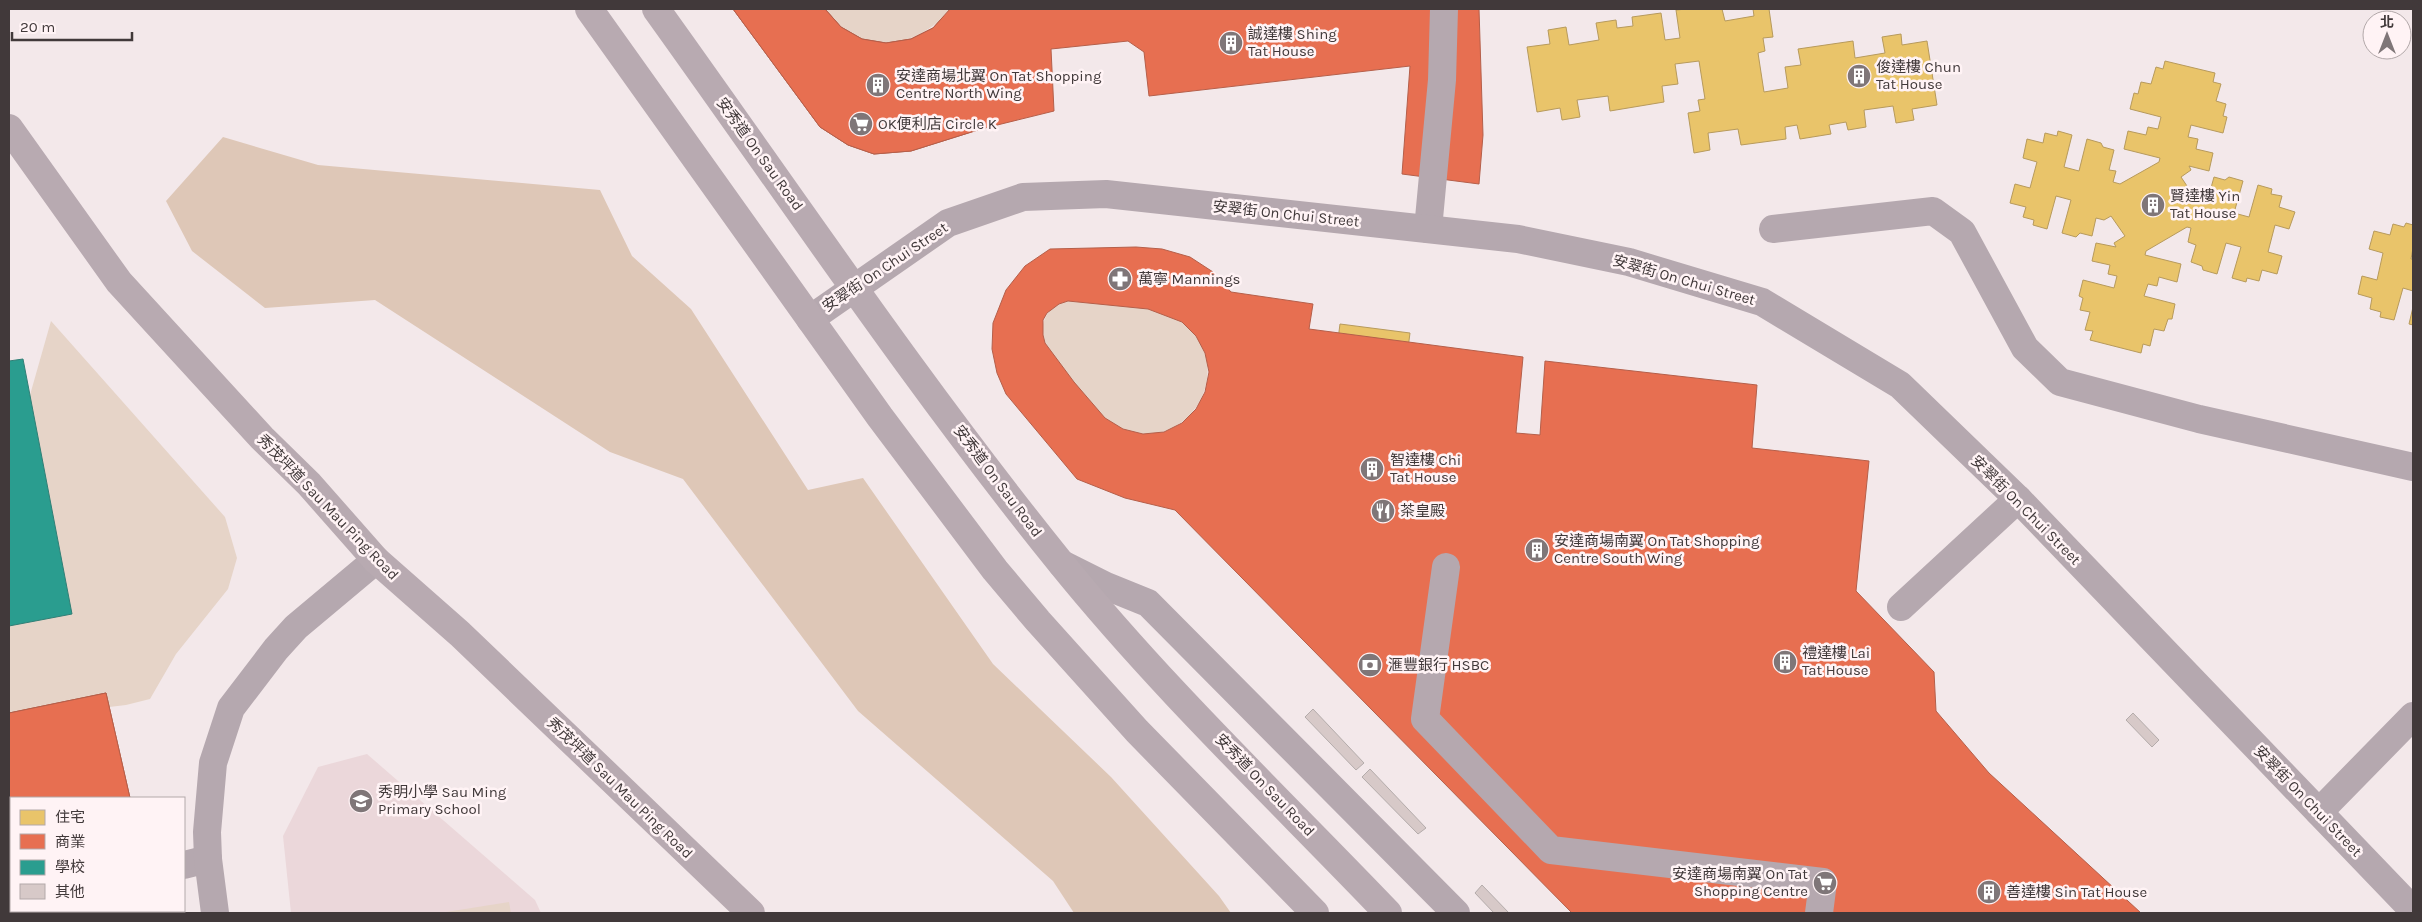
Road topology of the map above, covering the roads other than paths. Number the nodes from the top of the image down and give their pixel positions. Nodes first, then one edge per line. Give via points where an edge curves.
1 (589, 9) edge
2 (656, 9) edge
3 (1444, 9) edge
4 (9, 128) edge
5 (1428, 229) junction
6 (1772, 229) dead end
7 (855, 287) junction
8 (810, 319) junction
9 (2413, 466) edge
10 (2018, 499) junction
11 (376, 560) junction
12 (1062, 564) junction
13 (1446, 567) dead end
14 (1901, 607) dead end
15 (2413, 716) edge
16 (2319, 812) junction
17 (196, 862) edge
18 (2413, 910) edge
19 (215, 913) edge
20 (751, 913) edge
21 (1315, 913) edge
22 (1388, 913) edge
23 (1456, 913) edge
24 (1819, 913) edge

1 - 8 main road
2 - 7 main road, 安秀道 On Sau Road
3 - 5 street via 1442,80
4 - 11 main road, 秀茂坪道 Sau Mau Ping Road via 119,282 262,438 310,484
5 - 7 street, 安翠街 On Chui Street via 1106,194 1023,197 948,223
5 - 10 street, 安翠街 On Chui Street via 1518,239 1629,262 1762,302 1900,385
6 - 9 street via 1933,211 1962,232 2025,348 2060,382 2199,419
7 - 8 street, 安翠街 On Chui Street
7 - 12 main road, 安秀道 On Sau Road
8 - 21 main road via 880,417 1038,621 1137,731
10 - 14 street
10 - 16 street, 安翠街 On Chui Street
11 - 17 street via 296,627 231,708 213,763 207,832
11 - 20 main road, 秀茂坪道 Sau Mau Ping Road via 460,634
12 - 22 main road, 安秀道 On Sau Road via 1180,697
12 - 23 street via 1148,603
13 - 24 street via 1425,718 1551,850 1823,882
15 - 16 street
16 - 18 street, 安翠街 On Chui Street
17 - 19 street

